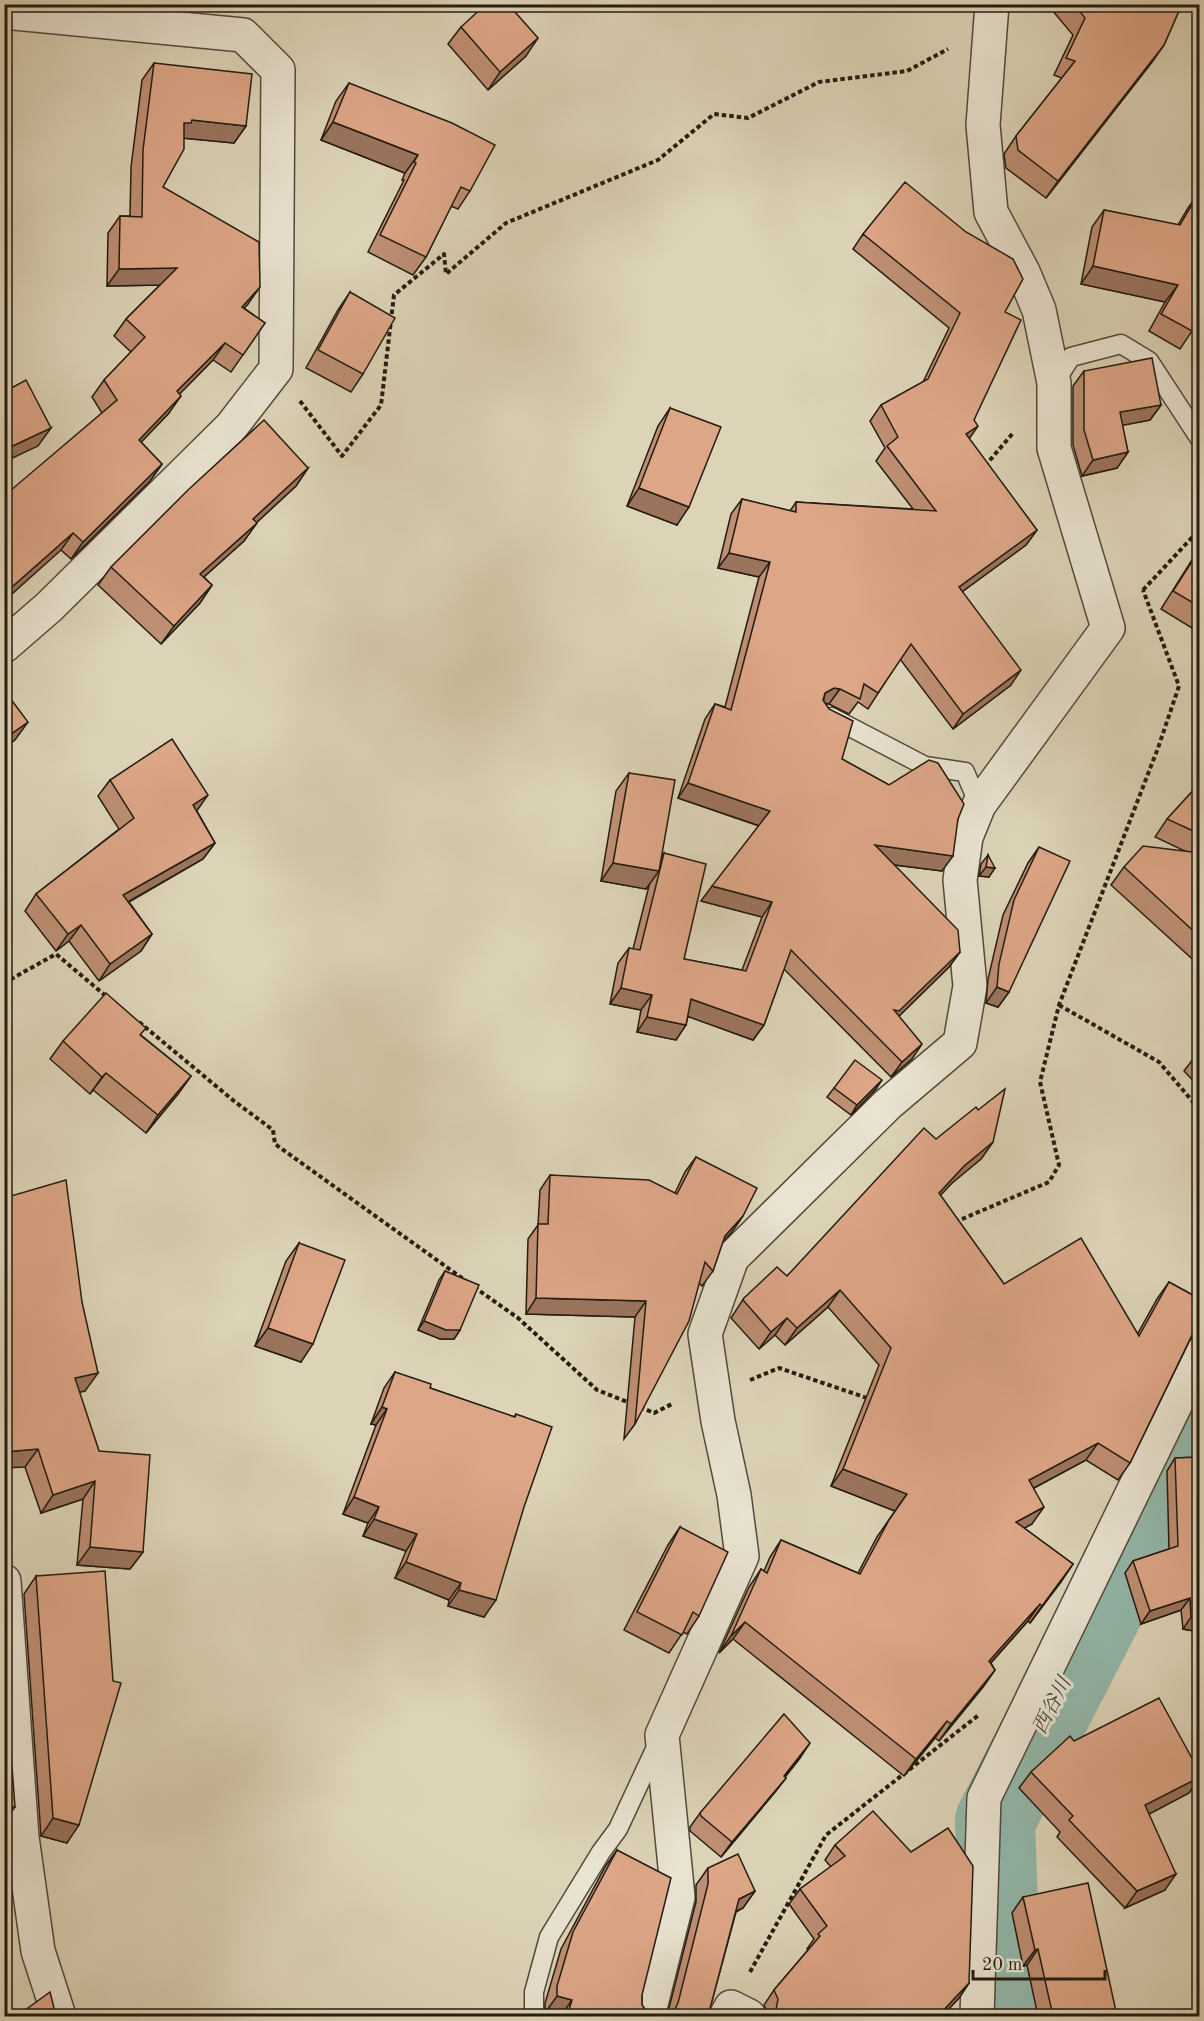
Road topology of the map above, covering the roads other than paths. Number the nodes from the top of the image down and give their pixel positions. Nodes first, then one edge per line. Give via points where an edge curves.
1 (4, 12) edge
2 (990, 17) edge
3 (1054, 383) junction
4 (1200, 440) edge
5 (4, 646) edge
6 (824, 714) edge
7 (979, 805) junction
8 (1200, 1354) edge
9 (4, 1581) edge
10 (662, 1735) junction
11 (59, 2016) edge
12 (534, 2016) edge
13 (648, 2016) edge
14 (977, 2016) edge

1 - 5 street via 243,34 278,70 276,369 231,427
2 - 3 street via 983,125 991,212 1039,310
3 - 4 lane via 1071,357 1121,344 1149,361
3 - 7 street via 1054,448 1108,628
6 - 7 lane via 925,766 965,772
7 - 10 street via 966,837 960,879 970,986 960,1043 888,1104 732,1258 705,1334 742,1556
8 - 14 street via 984,1798
9 - 11 street via 22,1837 38,1951
10 - 12 lane via 618,1829 549,1937 534,1992
10 - 13 street via 678,1897

